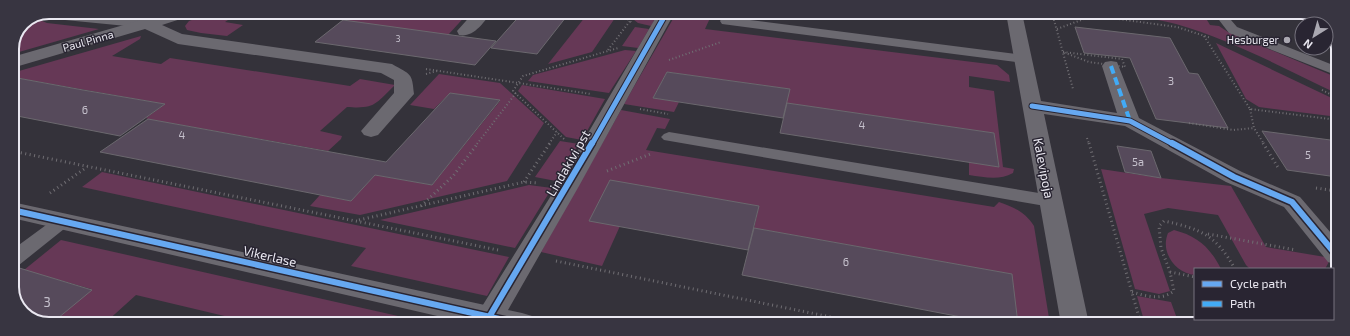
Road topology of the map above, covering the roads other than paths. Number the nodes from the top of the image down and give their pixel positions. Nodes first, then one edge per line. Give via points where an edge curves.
1 (96, 19) edge
2 (164, 19) edge
3 (476, 19) edge
4 (663, 19) edge
5 (1015, 19) edge
6 (1225, 19) edge
7 (726, 21) dead end
8 (147, 24) junction
9 (465, 31) dead end
10 (1023, 59) junction
11 (19, 61) edge
12 (1111, 66) dead end
13 (1331, 69) edge
14 (1032, 106) junction
15 (1130, 121) junction
16 (371, 131) dead end
17 (669, 137) dead end
18 (1051, 201) junction
19 (19, 212) edge
20 (63, 221) junction
21 (1331, 249) edge
22 (19, 255) edge
23 (474, 317) edge
24 (489, 317) edge
25 (1073, 317) edge

1 - 8 lane
2 - 8 street, Paul Pinna
3 - 9 street
4 - 24 street, Lindakivi pst via 568,186
5 - 10 street, Kalevipoja
6 - 13 lane via 1233,30
7 - 10 lane
8 - 11 street, Paul Pinna
8 - 16 street via 178,39 386,68 404,78 404,94
10 - 14 street, Kalevipoja
12 - 15 street
14 - 15 street
14 - 18 street, Kalevipoja
15 - 21 street via 1234,177 1292,202
17 - 18 lane
18 - 25 street, Kalevipoja
19 - 20 street, Vikerlase
20 - 22 lane
20 - 23 street, Vikerlase

